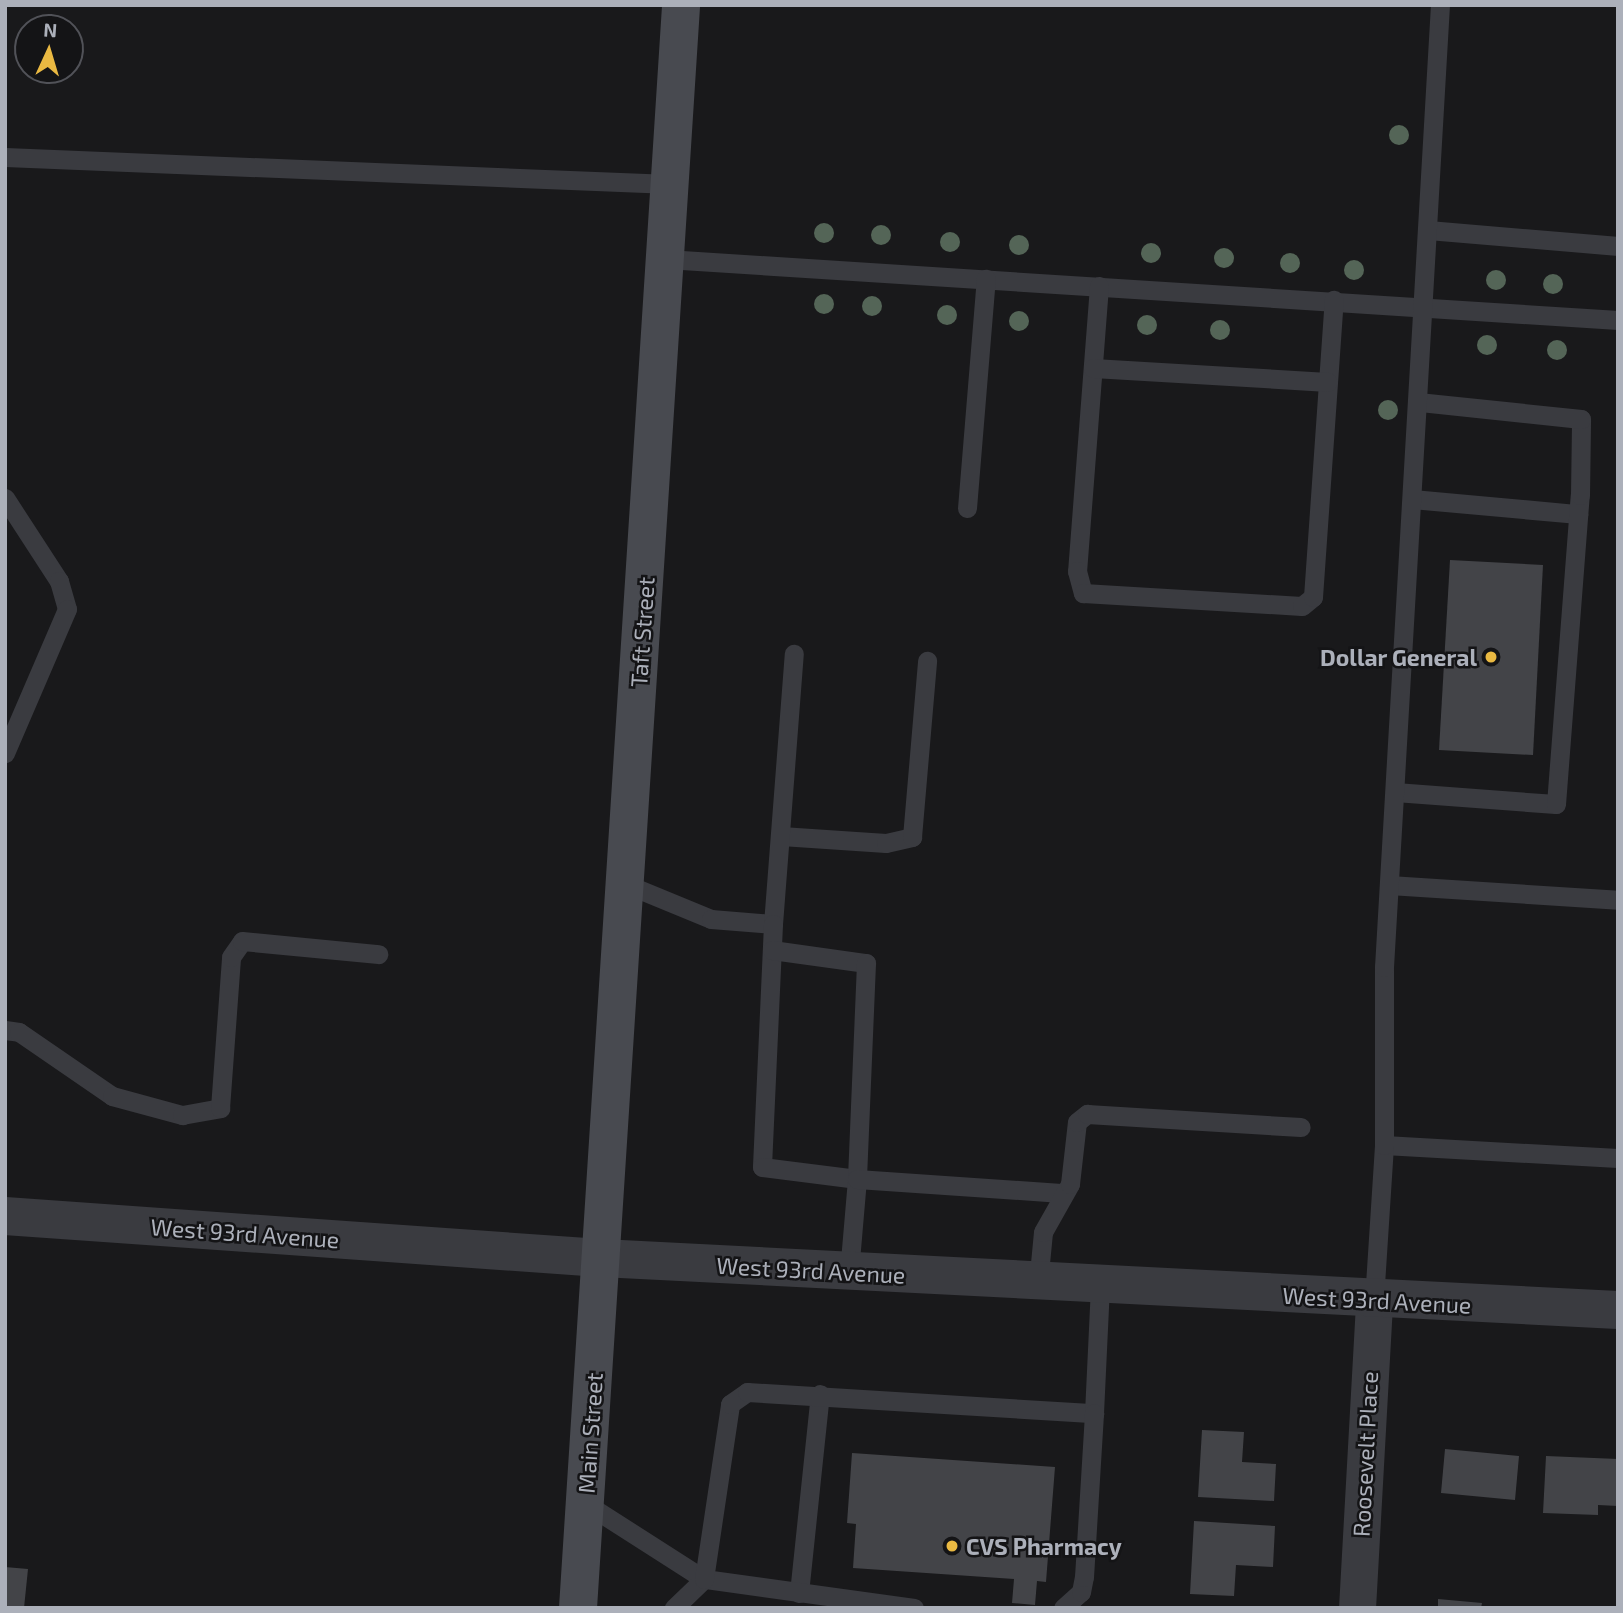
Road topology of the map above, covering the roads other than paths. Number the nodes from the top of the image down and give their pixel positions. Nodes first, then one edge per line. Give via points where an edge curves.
1 (681, 5) edge
2 (1440, 5) edge
3 (5, 158) edge
4 (670, 184) junction
5 (1428, 230) junction
6 (1618, 246) edge
7 (666, 259) junction
8 (986, 279) junction
9 (1099, 286) junction
10 (1334, 300) junction
11 (1424, 306) junction
12 (1618, 320) edge
13 (1093, 368) junction
14 (1328, 382) junction
15 (1418, 402) junction
16 (5, 498) edge
17 (1412, 499) junction
18 (967, 508) dead end
19 (1578, 514) junction
20 (794, 654) dead end
21 (927, 661) dead end
22 (10, 727) edge
23 (5, 754) edge
24 (1395, 792) junction
25 (781, 836) junction
26 (626, 884) junction
27 (1389, 885) junction
28 (1618, 900) edge
29 (773, 924) junction
30 (772, 950) junction
31 (378, 954) dead end
32 (5, 1030) edge
33 (1301, 1127) dead end
34 (1384, 1145) junction
35 (1618, 1158) edge
36 (857, 1179) junction
37 (1065, 1192) junction
38 (5, 1216) edge
39 (601, 1258) junction
40 (849, 1273) junction
41 (1038, 1284) junction
42 (1100, 1287) junction
43 (1374, 1300) junction
44 (1618, 1310) edge
45 (820, 1394) junction
46 (1094, 1413) junction
47 (585, 1503) junction
48 (704, 1579) junction
49 (799, 1593) junction
50 (578, 1608) edge
51 (674, 1608) edge
52 (914, 1608) edge
53 (1063, 1608) edge
54 (1357, 1608) edge

1 - 4 main road, Taft Street
2 - 5 lane
3 - 4 lane
4 - 7 main road, Taft Street
5 - 6 lane
5 - 11 lane
7 - 8 lane
7 - 26 main road, Taft Street
8 - 9 lane
8 - 18 lane
9 - 10 lane
9 - 13 lane
10 - 11 lane
10 - 14 lane
11 - 12 lane
11 - 15 lane
13 - 14 lane
13 - 14 lane via 1077,570 1083,593 1165,598 1303,606 1313,597
15 - 17 lane
15 - 19 lane via 1581,419
16 - 22 lane via 59,581 67,608
17 - 19 lane
17 - 24 lane
19 - 24 lane via 1556,804
20 - 25 lane
21 - 25 lane via 912,836 886,843
22 - 23 lane
24 - 27 lane
25 - 29 lane
26 - 29 lane via 711,919
26 - 39 main road, Taft Street
27 - 28 lane
27 - 34 lane
29 - 30 lane
30 - 36 lane via 866,963
30 - 36 lane via 762,1167
31 - 32 lane via 242,941 231,957 220,1108 182,1115 112,1096 19,1032
33 - 37 lane via 1087,1114 1077,1122
34 - 35 lane
34 - 43 lane
36 - 37 lane
36 - 40 lane
37 - 41 lane via 1043,1232
38 - 39 street, West 93rd Avenue
39 - 40 street, West 93rd Avenue
39 - 47 main road, Main Street
40 - 41 street, West 93rd Avenue
41 - 42 street, West 93rd Avenue
42 - 43 street, West 93rd Avenue
42 - 46 lane
43 - 44 street, West 93rd Avenue
43 - 54 street, Roosevelt Place
45 - 46 lane
45 - 48 lane via 747,1392 730,1404
45 - 49 lane
46 - 53 lane via 1084,1577 1080,1592
47 - 48 lane
47 - 50 main road, Main Street
48 - 49 lane
48 - 51 lane
49 - 52 lane

